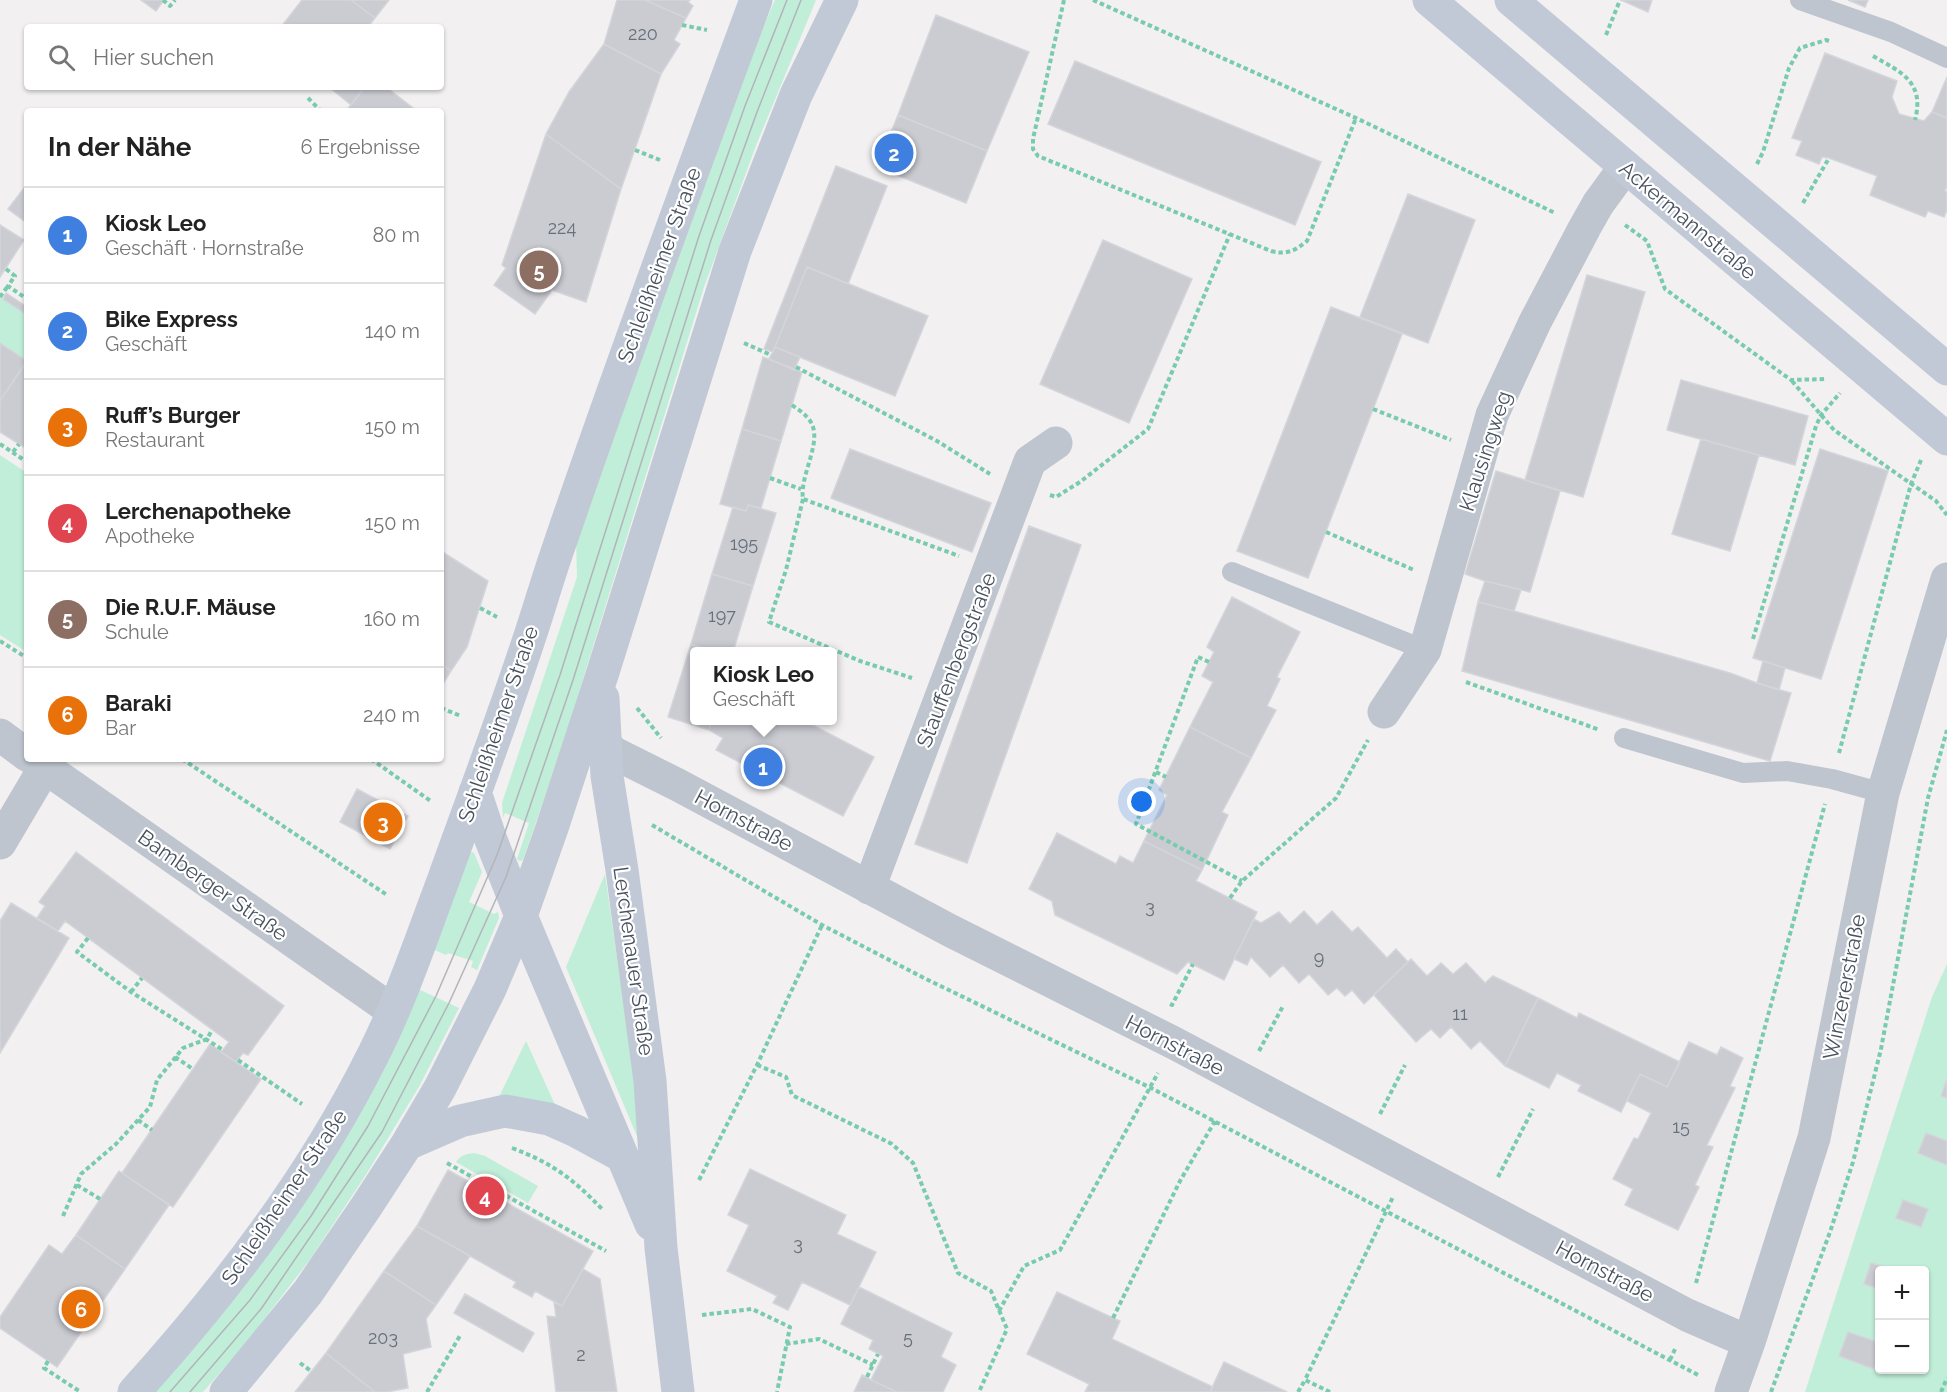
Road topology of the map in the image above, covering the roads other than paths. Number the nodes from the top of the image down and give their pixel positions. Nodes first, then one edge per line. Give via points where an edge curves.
1 (756, 0) edge
2 (842, 0) edge
3 (1429, 0) edge
4 (1510, 0) edge
5 (1800, 0) edge
6 (1947, 58) edge
7 (1625, 167) junction
8 (1947, 369) edge
9 (1947, 439) edge
10 (1056, 443) dead end
11 (1232, 572) dead end
12 (1947, 579) edge
13 (1940, 628) edge
14 (1425, 650) junction
15 (602, 675) junction
16 (1384, 712) road end
17 (0, 735) edge
18 (1624, 738) road end
19 (604, 744) junction
20 (24, 752) edge
21 (34, 762) edge
22 (38, 762) edge
23 (475, 792) junction
24 (1883, 793) junction
25 (0, 843) edge
26 (869, 888) junction
27 (521, 916) junction
28 (393, 1011) junction
29 (407, 1144) junction
30 (622, 1156) junction
31 (661, 1248) junction
32 (1749, 1342) junction
33 (1720, 1387) edge
34 (134, 1392) edge
35 (226, 1392) edge
36 (678, 1392) edge

1 - 23 main road, Schleißheimer Straße via 669,232
2 - 15 main road via 796,94 735,251
3 - 7 main road, Ackermannstraße
4 - 8 main road
5 - 6 lane via 1891,32
7 - 9 main road, Ackermannstraße
7 - 14 street, Klausingweg via 1585,227 1497,405
10 - 26 street, Stauffenbergstraße via 1030,461
11 - 14 lane
12 - 13 street, Winzererstraße
13 - 24 street, Winzererstraße
14 - 16 street, Klausingweg
15 - 19 main road, Lerchenauer Straße
15 - 27 main road
17 - 20 street, Bamberger Straße
18 - 24 lane via 1743,773 1787,771
19 - 26 street, Hornstraße via 614,753
19 - 31 main road, Lerchenauer Straße via 650,1081
21 - 25 street
22 - 28 street, Bamberger Straße
23 - 27 main road, Lerchenauer Straße
23 - 28 main road, Schleißheimer Straße
24 - 32 street, Winzererstraße via 1814,1138
26 - 32 street, Hornstraße via 1174,1043 1687,1315
27 - 29 main road via 472,1026
27 - 30 main road, Lerchenauer Straße
28 - 34 main road, Schleißheimer Straße via 346,1105 282,1208 188,1331
29 - 30 main road via 460,1121 505,1111 549,1119
29 - 35 main road via 308,1292
30 - 31 main road, Lerchenauer Straße
31 - 36 main road, Lerchenauer Straße
32 - 33 street, Winzererstraße

